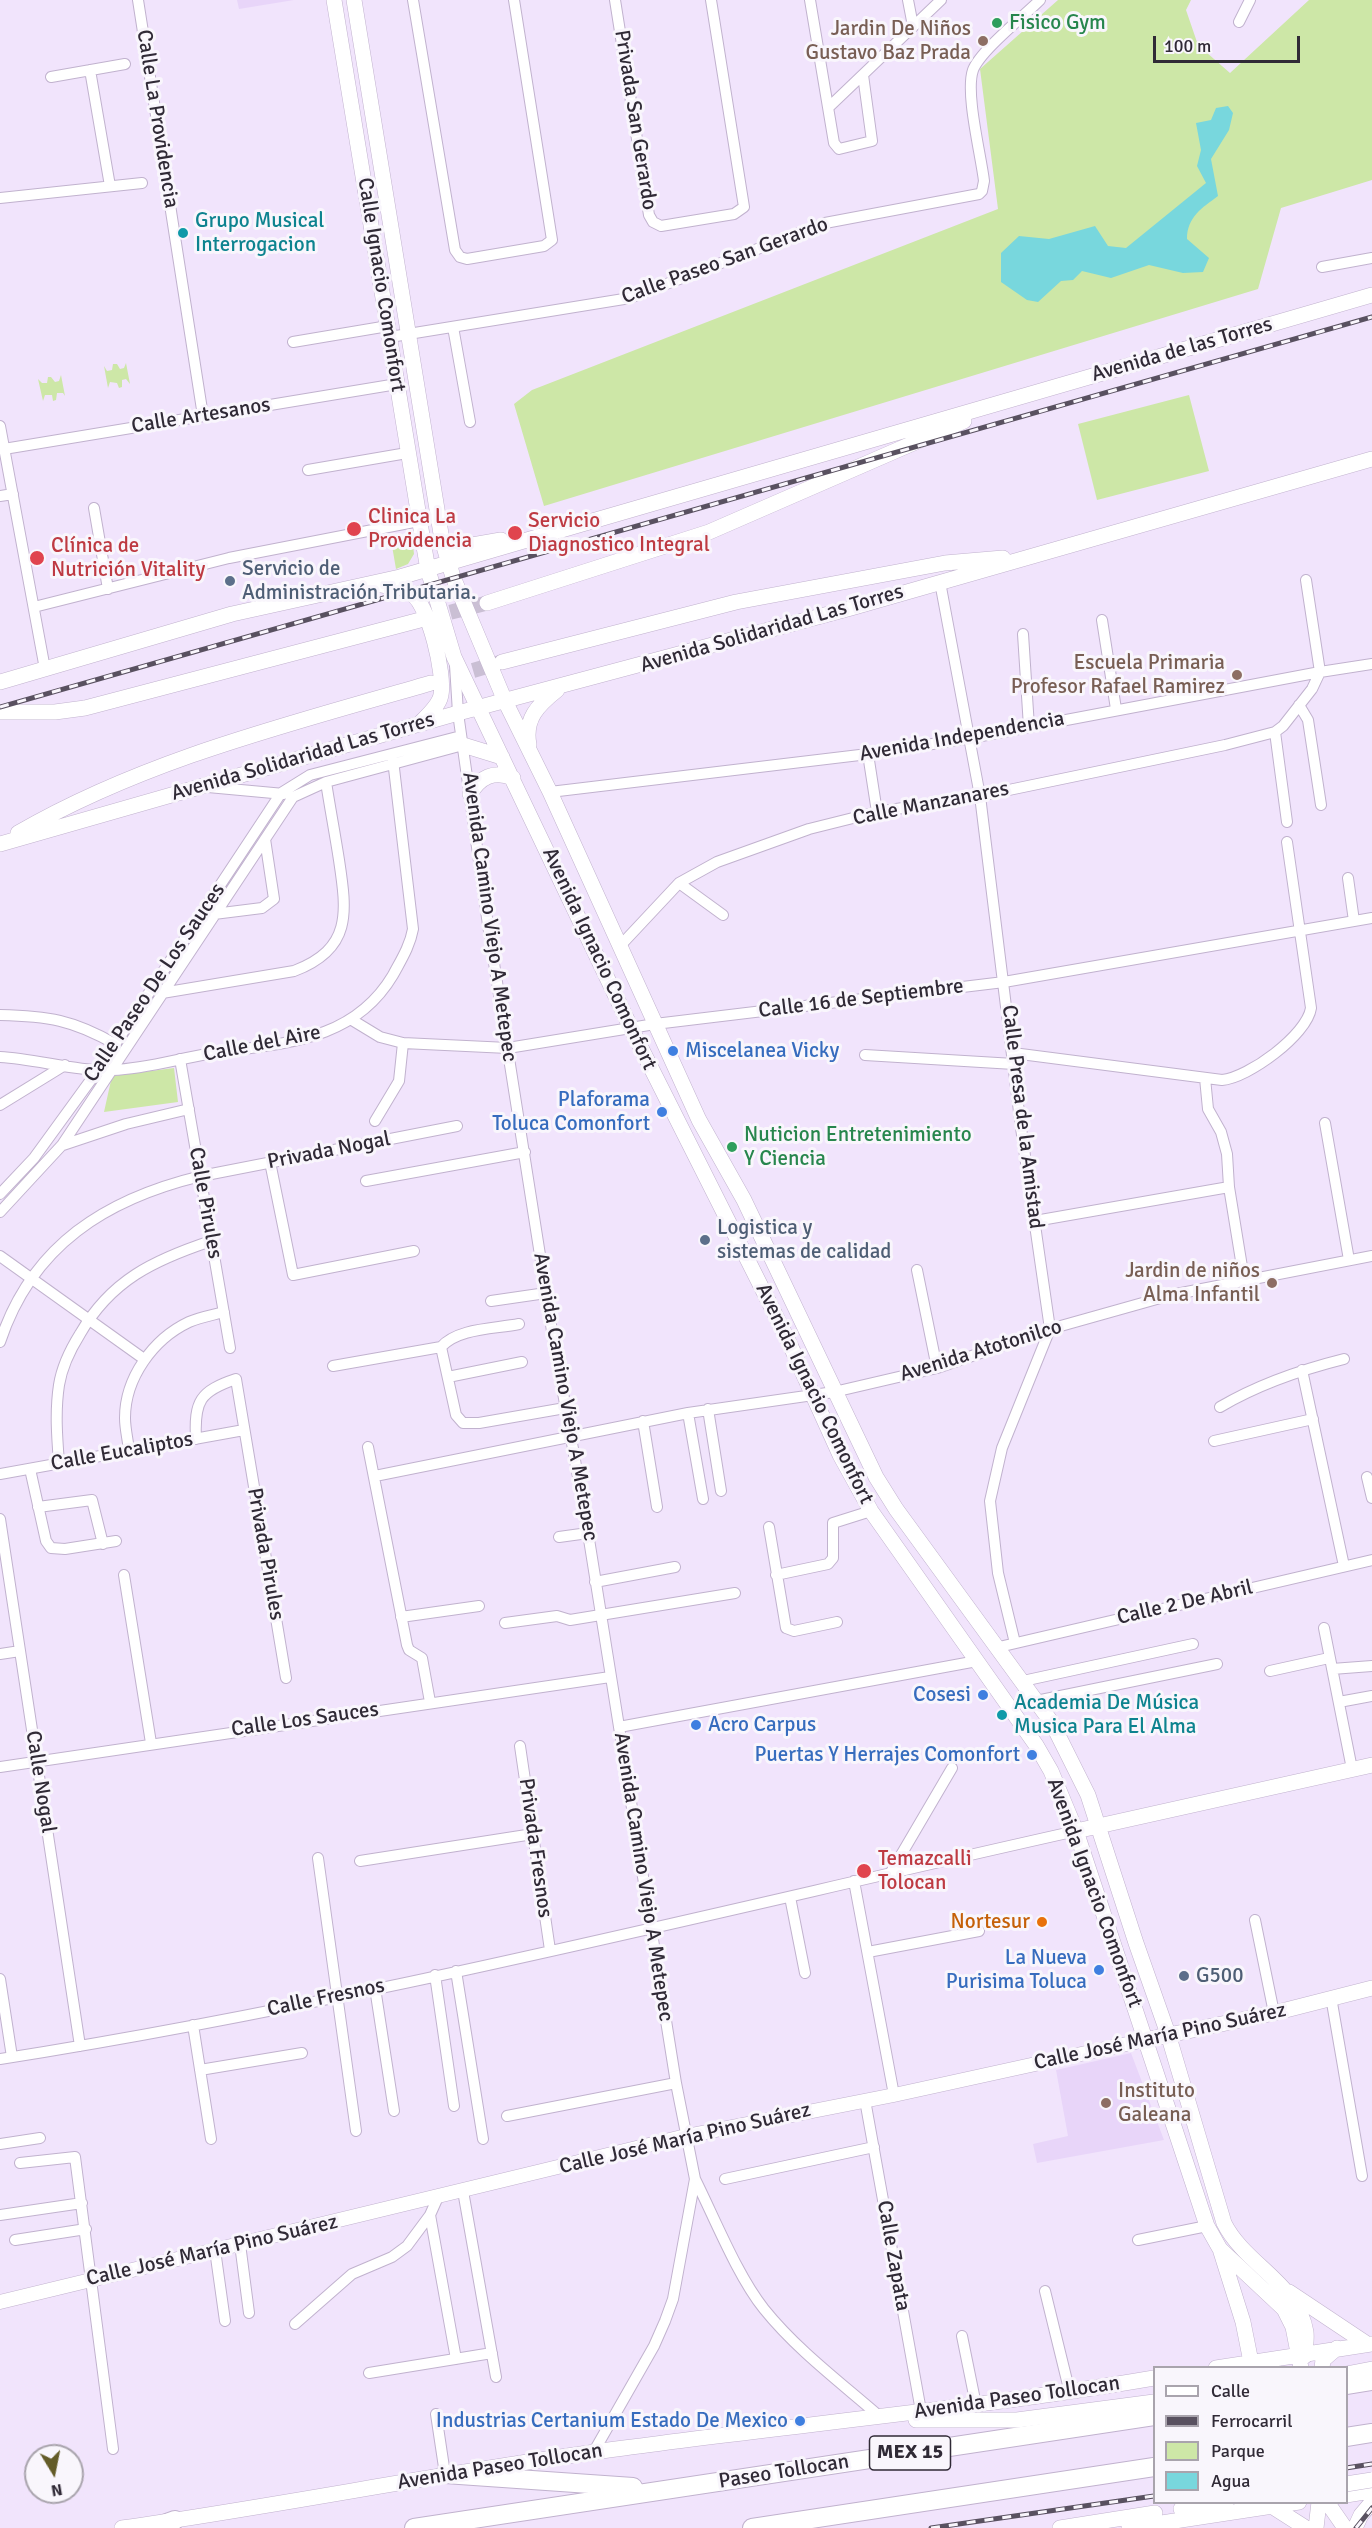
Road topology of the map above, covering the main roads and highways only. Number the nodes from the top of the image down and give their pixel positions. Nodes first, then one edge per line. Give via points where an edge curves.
1 (334, 0) edge
2 (354, 0) edge
3 (1372, 295) edge
4 (992, 405) junction
5 (1372, 459) edge
6 (420, 528) junction
7 (551, 533) junction
8 (442, 540) junction
9 (1027, 556) junction
10 (448, 565) junction
11 (428, 570) junction
12 (400, 577) junction
13 (375, 584) junction
14 (486, 603) tunnel mouth
15 (420, 620) tunnel mouth
16 (502, 663) tunnel mouth
17 (0, 682) edge
18 (431, 683) dead end
19 (560, 688) junction
20 (505, 701) junction
21 (480, 708) junction
22 (0, 712) edge
23 (419, 724) junction
24 (462, 740) road end
25 (531, 753) junction
26 (502, 757) junction
27 (513, 778) junction
28 (470, 794) road end
29 (0, 844) edge
30 (1372, 1765) edge
31 (1099, 1825) junction
32 (1076, 1831) junction
33 (1372, 1988) edge
34 (1168, 2034) junction
35 (1145, 2040) junction
36 (1220, 2249) junction
37 (1287, 2290) junction
38 (1369, 2344) edge
39 (1337, 2348) junction
40 (1255, 2361) junction
41 (1303, 2361) edge
42 (1222, 2366) edge
43 (1277, 2366) edge
44 (1322, 2366) edge
45 (1372, 2369) edge
46 (1348, 2374) edge
47 (1153, 2378) edge
48 (1372, 2381) edge
49 (1348, 2385) edge
50 (1153, 2402) edge
51 (879, 2416) junction
52 (1153, 2416) edge
53 (1372, 2433) edge
54 (1348, 2437) edge
55 (1153, 2467) edge
56 (445, 2474) junction
57 (1348, 2483) edge
58 (665, 2490) junction
59 (1371, 2491) edge
60 (1348, 2495) edge
61 (1213, 2504) edge
62 (1319, 2504) edge
63 (1328, 2504) edge
64 (1275, 2505) edge
65 (175, 2520) junction
66 (122, 2528) edge
67 (153, 2528) edge
68 (414, 2528) edge
69 (752, 2528) edge
70 (1060, 2528) edge
71 (1129, 2528) edge
72 (1306, 2528) edge
73 (1316, 2528) edge
74 (1345, 2528) edge
75 (1355, 2528) edge

1 - 6 main road, Calle Ignacio Comonfort
2 - 8 main road, Calle Ignacio Comonfort
3 - 4 main road, Avenida de las Torres
4 - 7 main road
4 - 14 main road via 925,439 710,532
5 - 9 main road
6 - 11 main road, Calle Ignacio Comonfort
6 - 12 main road via 416,558
7 - 8 main road via 455,548
7 - 10 main road
8 - 10 main road, Calle Ignacio Comonfort
9 - 16 main road, Avenida Solidaridad Las Torres via 945,563 736,602
9 - 19 main road, Avenida Solidaridad Las Torres
10 - 11 main road
10 - 20 main road, Avenida Ignacio Comonfort
11 - 12 main road
11 - 21 main road, Avenida Ignacio Comonfort via 454,657
12 - 13 main road
13 - 17 main road via 232,615
13 - 23 main road via 413,595 426,613 441,694 437,705
15 - 22 main road via 85,708
18 - 29 main road, Avenida Solidaridad Las Torres via 220,744 48,816
19 - 20 main road, Avenida Solidaridad Las Torres
19 - 25 main road via 531,717
20 - 21 main road, Avenida Solidaridad Las Torres
20 - 25 main road, Avenida Ignacio Comonfort
21 - 23 main road, Avenida Solidaridad Las Torres
21 - 26 main road, Avenida Ignacio Comonfort
23 - 29 main road, Avenida Solidaridad Las Torres
24 - 26 main road
25 - 31 main road, Avenida Ignacio Comonfort via 699,1120 744,1200 876,1477 1052,1723
26 - 27 main road, Avenida Ignacio Comonfort
27 - 28 main road via 500,774 486,777 476,783
27 - 32 main road, Avenida Ignacio Comonfort via 631,1028 814,1394 840,1455 871,1511 1041,1754
30 - 31 main road
31 - 32 main road
31 - 34 main road, Avenida Ignacio Comonfort
32 - 35 main road, Avenida Ignacio Comonfort
33 - 34 main road, Calle José María Pino Suárez
34 - 35 main road, Calle José María Pino Suárez
34 - 37 main road, Avenida Ignacio Comonfort via 1224,2223 1232,2240 1246,2255
35 - 36 main road, Avenida Ignacio Comonfort via 1207,2226
36 - 40 main road
36 - 41 main road, Avenida Ignacio Comonfort via 1284,2309
37 - 38 main road
37 - 41 main road, Avenida Ignacio Comonfort via 1306,2331
38 - 39 main road
39 - 41 main road
39 - 44 main road via 1323,2360
40 - 41 main road
40 - 42 main road
40 - 43 main road
45 - 46 main road
47 - 51 main road, Avenida Paseo Tollocan
48 - 49 highway
50 - 51 main road, Avenida Paseo Tollocan via 996,2422 892,2420
51 - 56 main road, Avenida Paseo Tollocan
52 - 58 highway, Paseo Tollocan / MEX 15
53 - 54 highway
55 - 69 highway, MEX 15
56 - 58 highway
56 - 65 main road, Avenida Paseo Tollocan
57 - 59 main road, bridge
58 - 68 highway, Paseo Tollocan / MEX 15
59 - 60 main road
59 - 75 main road
61 - 70 main road
62 - 73 main road
63 - 74 main road
64 - 71 main road
64 - 72 main road
65 - 66 main road, Avenida Paseo Tollocan
65 - 67 highway

